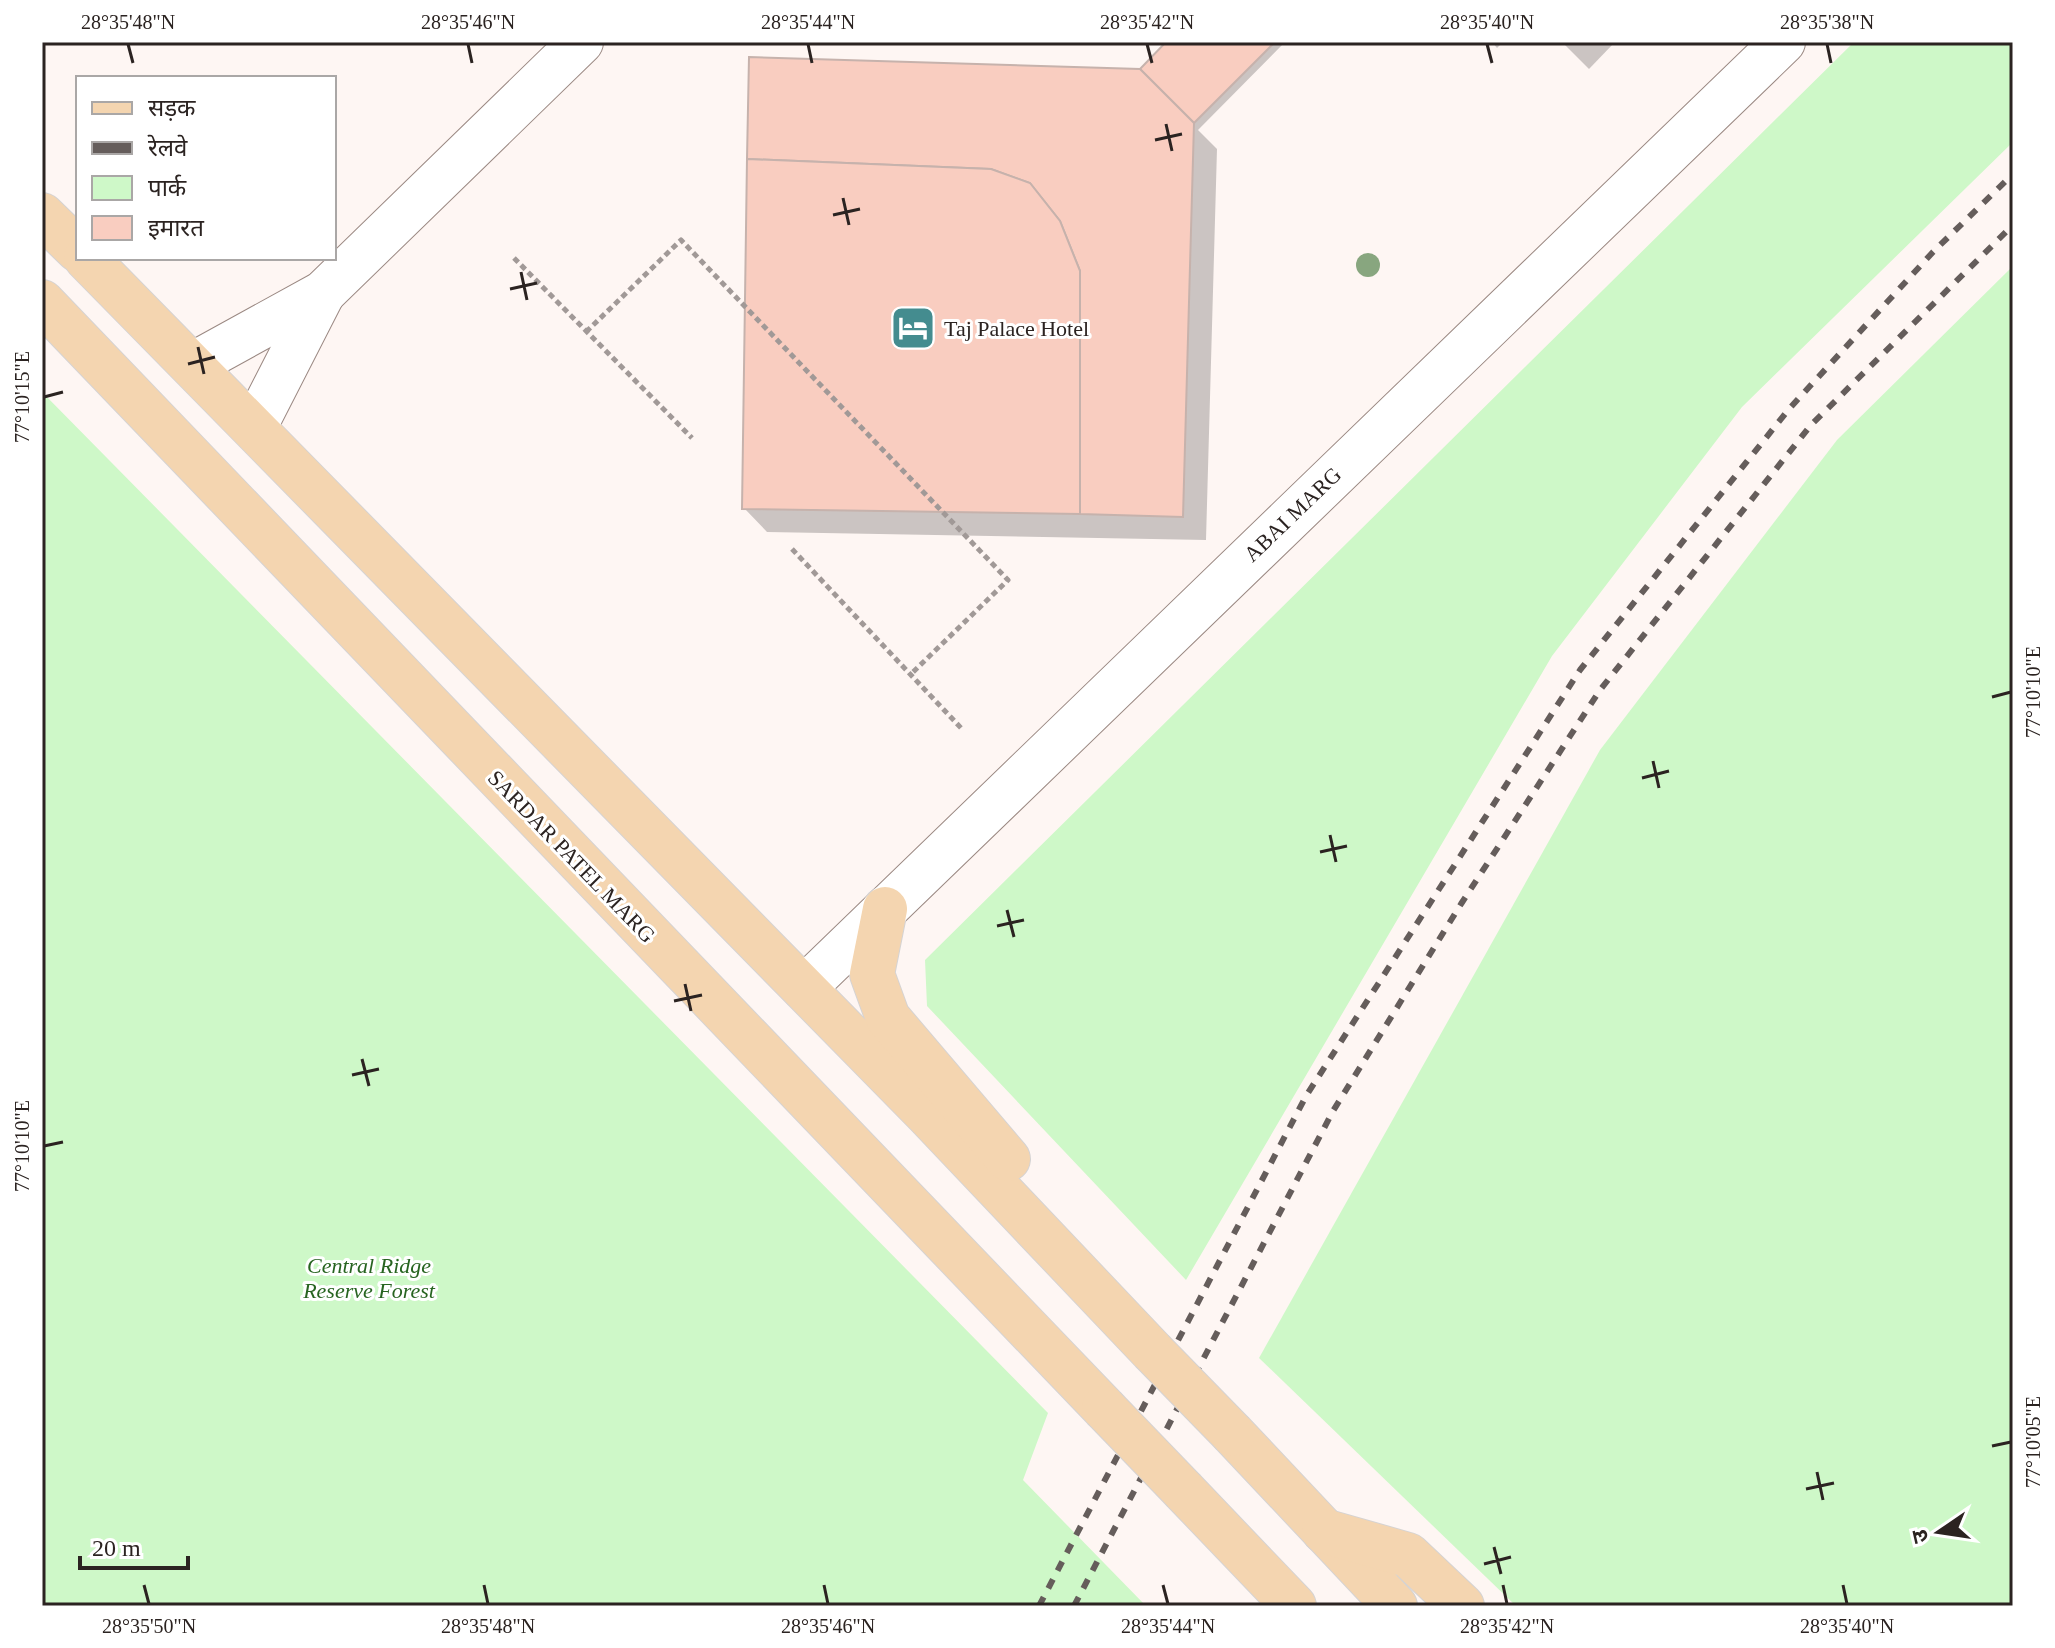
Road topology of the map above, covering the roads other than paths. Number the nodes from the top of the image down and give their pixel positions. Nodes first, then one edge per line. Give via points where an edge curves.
1 (581, 42) edge
2 (1783, 42) edge
3 (42, 215) edge
4 (76, 248) edge
5 (88, 260) edge
6 (323, 293) junction
7 (42, 302) edge
8 (194, 364) junction
9 (255, 426) junction
10 (885, 909) junction
11 (804, 988) junction
12 (1141, 1339) junction
13 (1321, 1531) junction
14 (1294, 1606) edge
15 (1395, 1606) edge
16 (1462, 1606) edge

1 - 6 street
2 - 10 street, ABAI MARG
3 - 4 main road
5 - 8 main road
6 - 8 street
6 - 9 street
7 - 14 main road, SARDAR PATEL MARG, bridge
8 - 9 main road
9 - 11 main road
10 - 11 street, ABAI MARG
10 - 12 main road via 872,974 888,1018 1114,1285
11 - 12 main road
12 - 13 main road, bridge
13 - 15 main road
13 - 16 main road via 1408,1555

